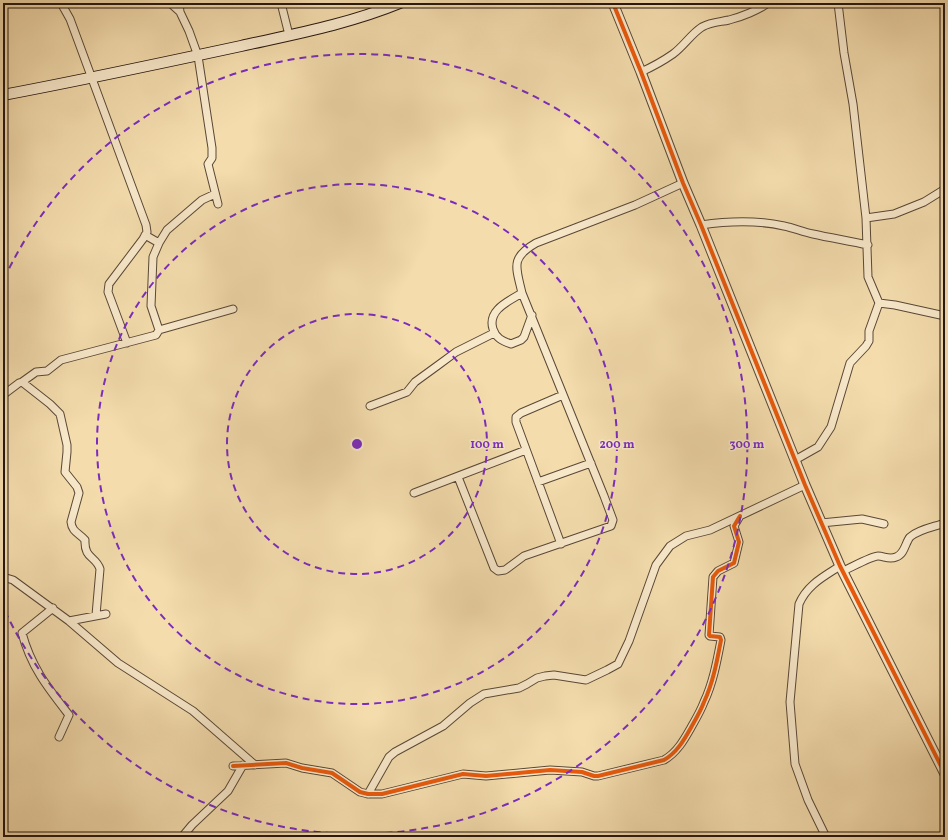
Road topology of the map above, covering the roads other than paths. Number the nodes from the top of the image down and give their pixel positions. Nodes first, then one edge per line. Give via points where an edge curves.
1 (61, 3) edge
2 (170, 3) edge
3 (179, 3) edge
4 (281, 3) edge
5 (400, 3) edge
6 (613, 3) edge
7 (768, 3) edge
8 (838, 3) edge
9 (180, 12) junction
10 (289, 35) junction
11 (198, 56) junction
12 (641, 72) junction
13 (92, 78) junction
14 (3, 95) edge
15 (683, 183) junction
16 (945, 189) edge
17 (215, 194) junction
18 (218, 204) dead end
19 (866, 218) junction
20 (701, 226) junction
21 (145, 235) junction
22 (159, 244) junction
23 (868, 245) junction
24 (522, 293) junction
25 (879, 303) junction
26 (233, 309) dead end
27 (532, 315) junction
28 (945, 316) edge
29 (159, 330) junction
30 (494, 333) junction
31 (127, 343) junction
32 (22, 382) junction
33 (3, 395) edge
34 (563, 396) junction
35 (370, 406) dead end
36 (526, 450) junction
37 (795, 460) junction
38 (590, 462) junction
39 (458, 477) junction
40 (538, 482) junction
41 (804, 485) junction
42 (414, 494) dead end
43 (740, 516) junction
44 (821, 523) junction
45 (945, 523) edge
46 (884, 524) dead end
47 (561, 544) junction
48 (842, 568) junction
49 (3, 577) edge
50 (53, 608) junction
51 (106, 614) dead end
52 (96, 615) junction
53 (70, 621) junction
54 (59, 737) dead end
55 (243, 765) junction
56 (254, 765) junction
57 (233, 766) dead end
58 (945, 774) edge
59 (368, 794) junction
60 (182, 837) edge
61 (826, 837) edge

1 - 13 street via 70,19
2 - 9 street
3 - 9 street
4 - 10 street
5 - 10 main road via 323,28
6 - 12 street
7 - 12 street via 730,20 704,26 673,54
8 - 19 street
9 - 11 street
10 - 11 main road
11 - 13 main road
11 - 17 street via 212,148 212,158 208,164
12 - 15 street
13 - 14 main road
13 - 21 street via 146,225
15 - 20 street
15 - 24 street via 526,248 519,255 516,266
16 - 19 street via 924,202 894,214
17 - 18 street
17 - 22 street via 202,200 167,230
19 - 23 street
20 - 23 street via 728,222 762,223
20 - 37 street
21 - 22 street
21 - 31 street via 109,284 108,289
22 - 29 street via 153,257 151,306
23 - 25 street via 868,277
24 - 27 street
24 - 30 street via 498,309 493,316 491,323
25 - 28 street
25 - 37 street via 869,341 850,363 831,427 818,447
26 - 29 street
27 - 30 street via 521,340 511,344 501,341
27 - 34 street
29 - 31 street via 156,335
30 - 35 street via 456,352 406,392
31 - 32 street via 61,360 47,371 36,372
32 - 33 street
32 - 52 street via 60,414 68,452 65,472 79,493 71,526 85,540 86,551 99,564 100,569
34 - 36 street via 516,417
34 - 38 street
36 - 39 street
36 - 40 street
37 - 41 street
38 - 40 street
38 - 47 street via 613,520 611,526
39 - 42 street
39 - 47 street via 494,568 498,571 505,570 524,556
40 - 47 street
41 - 43 street
41 - 44 street
43 - 59 street via 710,530 686,536 670,546 656,565 629,641 618,664 586,680 545,676 519,688 484,694 443,726 389,757
43 - 59 street via 734,526 739,542 734,563 718,571 713,577 709,635 720,637 721,640 714,673 698,715 670,757 658,763 598,776 550,770 486,776 463,774 382,794
44 - 46 street via 862,519
44 - 48 street
45 - 48 street via 912,536 898,557 876,556
48 - 58 street
48 - 61 street via 811,586 798,604 790,702 795,764 808,800
49 - 50 street via 13,580
50 - 53 street
50 - 54 street via 22,633 26,648 42,680 68,715
51 - 52 street
52 - 53 street
53 - 56 street via 118,663 193,711
55 - 56 street
55 - 57 street
55 - 60 street via 228,791
56 - 59 street via 286,763 332,773 360,792

